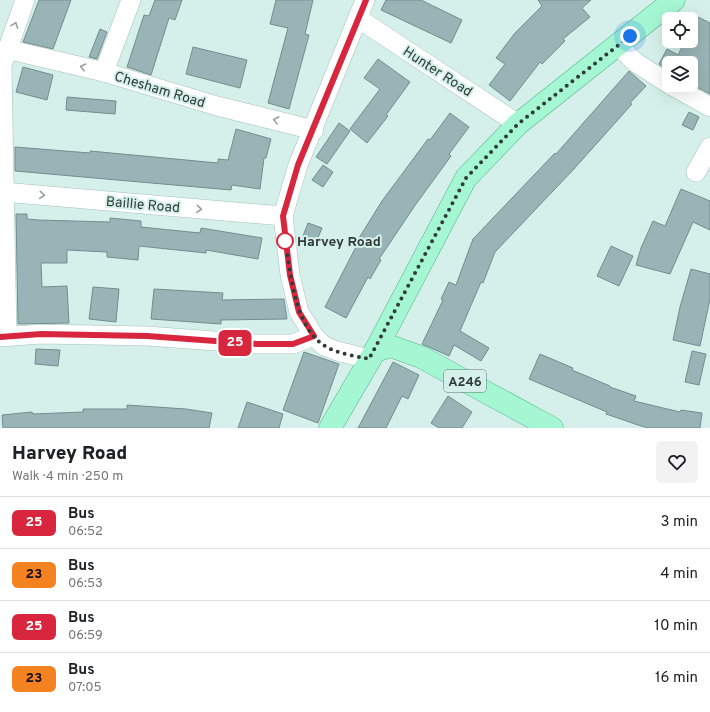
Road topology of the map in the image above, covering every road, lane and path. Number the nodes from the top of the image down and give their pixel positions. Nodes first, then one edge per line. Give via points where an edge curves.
1 (25, 0) edge
2 (131, 0) edge
3 (366, 0) edge
4 (674, 0) edge
5 (358, 19) junction
6 (618, 45) junction
7 (6, 50) junction
8 (104, 72) junction
9 (662, 79) edge
10 (684, 92) edge
11 (710, 107) edge
12 (518, 124) junction
13 (314, 130) junction
14 (710, 147) edge
15 (696, 172) dead end
16 (3, 192) junction
17 (283, 216) junction
18 (4, 336) edge
19 (314, 336) junction
20 (372, 355) junction
21 (330, 428) edge
22 (552, 428) edge

7 -> 1 street
2 - 8 street
3 - 5 street
4 - 6 main road
5 - 12 street, Hunter Road
5 - 13 street
6 - 9 street via 635,62
6 - 12 main road
8 -> 7 street, Chesham Road
7 - 16 street via 2,65
13 -> 8 street, Chesham Road via 217,106
10 - 11 street
12 - 20 main road via 466,178
13 - 17 street via 298,165
14 - 15 street
16 -> 17 street, Baillie Road
16 - 18 street
17 - 19 street via 290,275 299,312
18 - 19 street via 147,336 293,344
19 - 20 street via 324,346 337,351
20 - 21 main road
20 - 22 main road, A246 via 390,346 422,357

